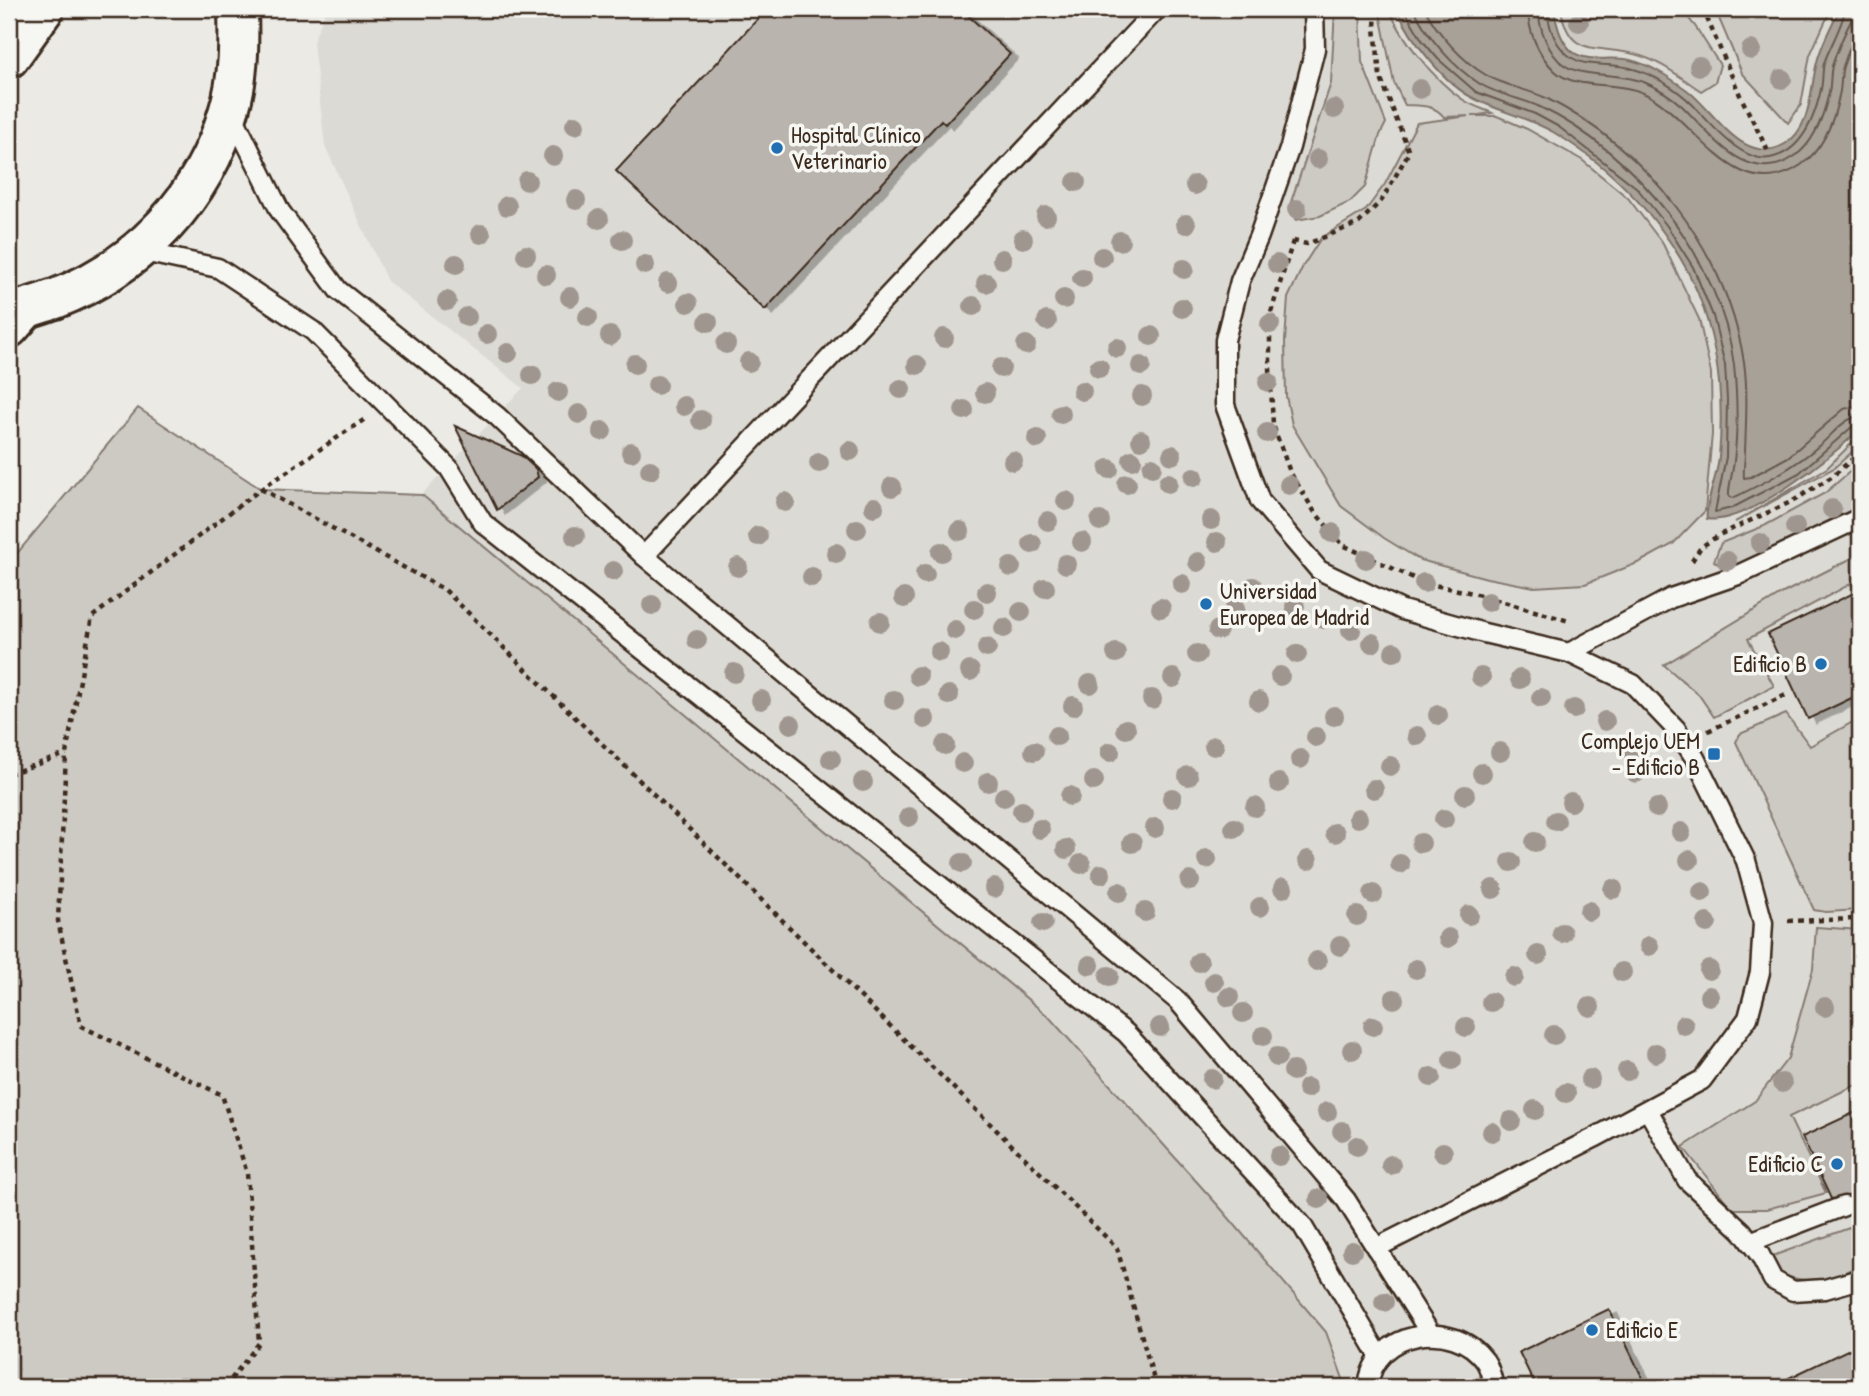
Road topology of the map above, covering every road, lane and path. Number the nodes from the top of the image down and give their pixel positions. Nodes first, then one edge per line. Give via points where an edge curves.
1 (44, 9) edge
2 (238, 9) edge
3 (1157, 9) edge
4 (1314, 9) edge
5 (1376, 9) edge
6 (1703, 9) edge
7 (9, 58) edge
8 (229, 109) junction
9 (1768, 151) dead end
10 (1259, 236) junction
11 (139, 251) junction
12 (14, 317) edge
13 (387, 405) junction
14 (1860, 452) edge
15 (261, 489) junction
16 (1860, 518) edge
17 (644, 555) junction
18 (1671, 598) junction
19 (1569, 653) junction
20 (1786, 695) dead end
21 (1708, 731) dead end
22 (66, 754) junction
23 (9, 774) edge
24 (1860, 919) edge
25 (1763, 923) junction
26 (1648, 1110) junction
27 (1844, 1206) dead end
28 (1750, 1242) junction
29 (1376, 1248) junction
30 (1860, 1279) edge
31 (1430, 1333) junction
32 (1380, 1357) junction
33 (225, 1387) edge
34 (1156, 1387) edge
35 (1367, 1387) edge
36 (1494, 1387) edge

1 - 7 main road
2 - 8 main road via 239,59
3 - 17 lane
4 - 10 lane via 1315,49 1290,147
5 - 10 path via 1380,75 1409,152 1382,200 1359,223 1307,244
6 - 9 path
8 - 11 main road via 209,162 179,211
8 - 17 lane via 280,211 338,290 497,416
10 - 19 lane via 1240,281 1225,340 1225,405 1260,501 1319,570 1402,610
11 - 12 main road via 85,287
11 - 13 lane via 218,268 313,331
13 - 15 path
13 - 32 lane via 449,468 483,523 1126,1033 1302,1225
14 - 18 path via 1793,501 1701,547
15 - 22 path via 92,617
15 - 34 path via 446,590 1117,1248
16 - 18 lane via 1738,575
17 - 29 lane via 1178,1002 1346,1200
18 - 19 lane
19 - 25 lane via 1633,684 1676,729 1746,862
20 - 21 path
22 - 23 path
22 - 33 path via 58,921 81,1027 222,1095 247,1173 259,1343
24 - 25 path
25 - 26 lane via 1760,972 1748,1017 1702,1080
26 - 28 lane via 1687,1180
26 - 29 lane
27 - 28 lane
28 - 30 lane via 1773,1280 1793,1291 1825,1289
29 - 31 lane
31 - 32 lane via 1396,1343
31 - 36 lane via 1462,1341 1486,1362
32 - 35 lane

